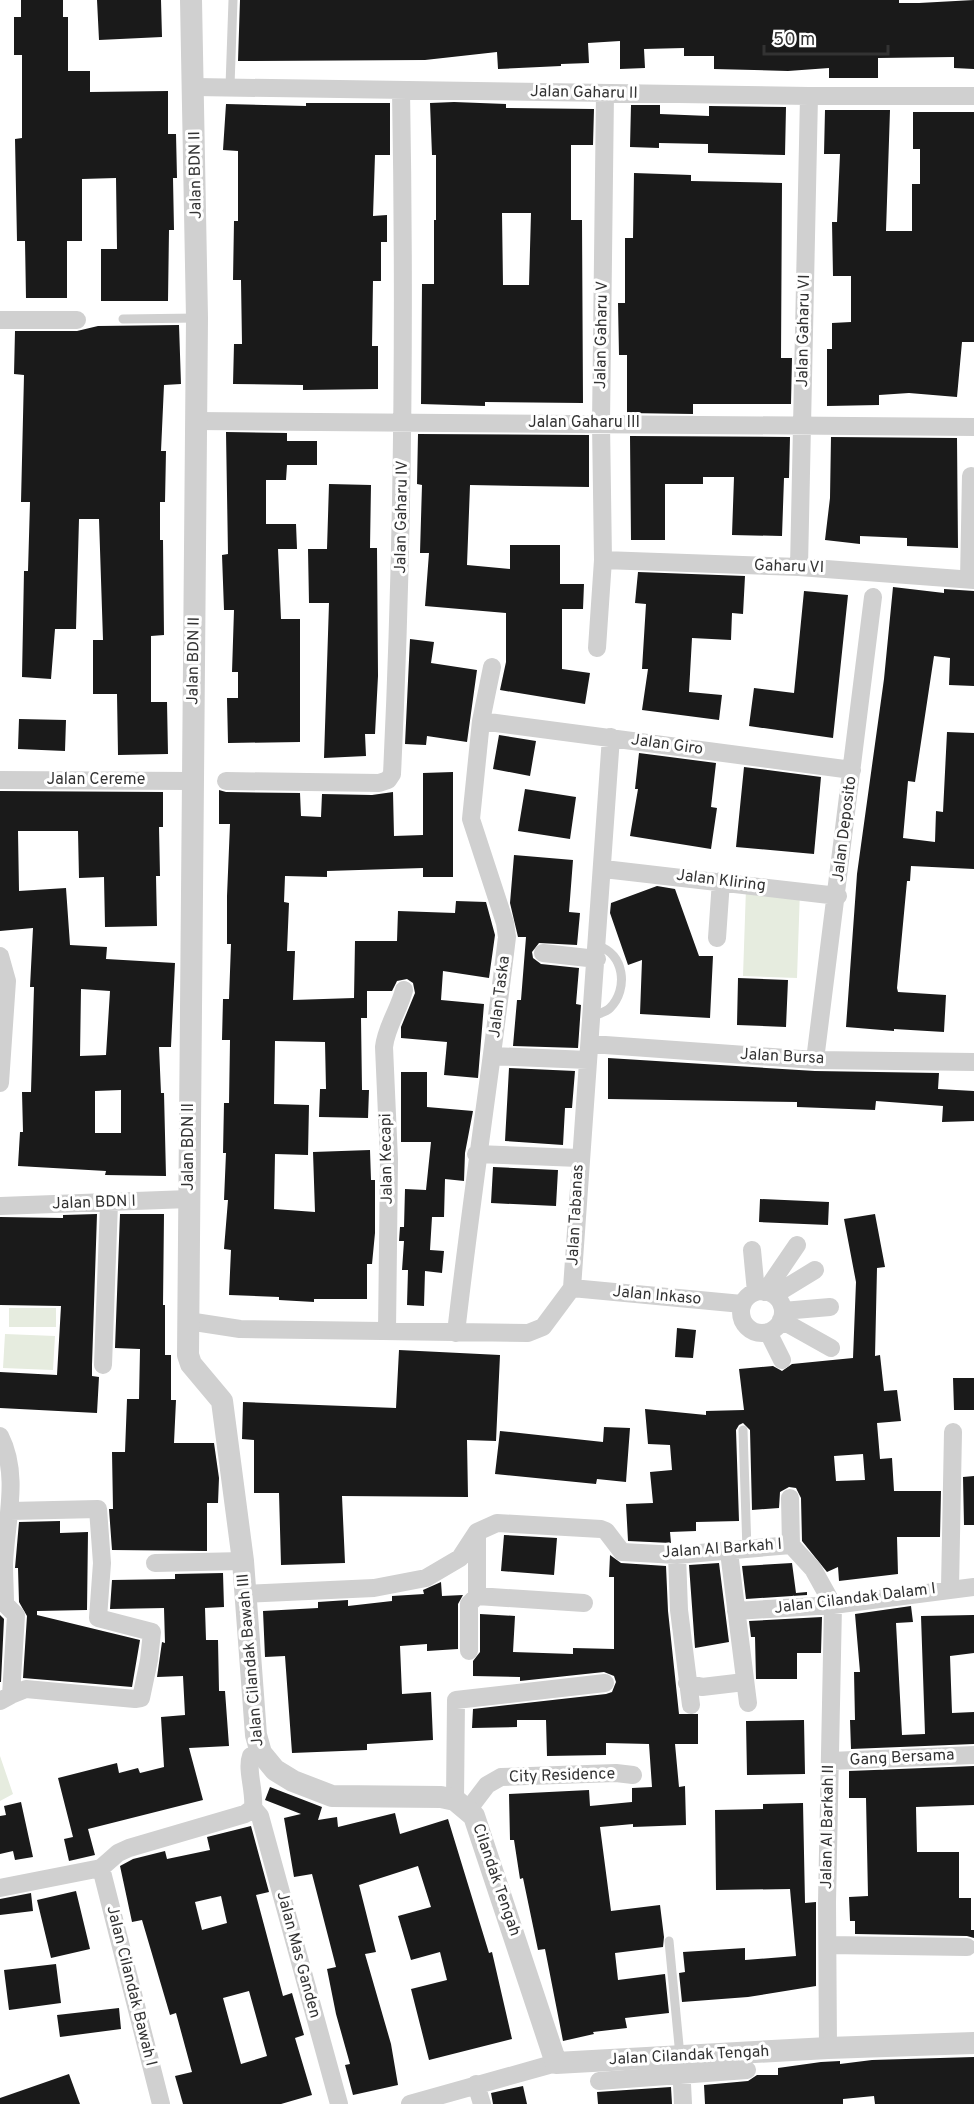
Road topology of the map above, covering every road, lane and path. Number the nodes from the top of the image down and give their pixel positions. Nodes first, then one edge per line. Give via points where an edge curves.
1 (191, 0) edge
2 (233, 0) edge
3 (195, 87) junction
4 (230, 87) junction
5 (402, 90) junction
6 (605, 93) junction
7 (809, 96) junction
8 (974, 96) edge
9 (197, 318) junction
10 (123, 319) dead end
11 (0, 320) edge
12 (77, 320) dead end
13 (195, 421) junction
14 (404, 423) junction
15 (601, 423) junction
16 (802, 424) junction
17 (973, 427) edge
18 (971, 476) dead end
19 (603, 560) junction
20 (799, 567) junction
21 (971, 580) edge
22 (873, 597) dead end
23 (597, 648) dead end
24 (492, 667) dead end
25 (482, 721) junction
26 (611, 737) junction
27 (852, 770) junction
28 (0, 780) edge
29 (191, 780) junction
30 (226, 781) dead end
31 (604, 868) junction
32 (722, 881) junction
33 (838, 896) junction
34 (717, 938) dead end
35 (598, 952) junction
36 (543, 953) dead end
37 (0, 956) edge
38 (404, 990) dead end
39 (593, 1016) junction
40 (589, 1052) junction
41 (493, 1056) junction
42 (815, 1060) junction
43 (974, 1062) edge
44 (0, 1083) edge
45 (476, 1154) junction
46 (579, 1158) junction
47 (189, 1199) junction
48 (109, 1203) junction
49 (0, 1206) edge
50 (797, 1245) dead end
51 (752, 1250) dead end
52 (815, 1270) dead end
53 (572, 1288) junction
54 (767, 1307) junction
55 (830, 1307) dead end
56 (188, 1321) junction
57 (387, 1331) junction
58 (456, 1333) junction
59 (831, 1348) dead end
60 (782, 1360) dead end
61 (103, 1365) dead end
62 (743, 1430) dead end
63 (953, 1432) dead end
64 (0, 1436) edge
65 (790, 1498) dead end
66 (10, 1510) junction
67 (477, 1532) junction
68 (791, 1545) junction
69 (738, 1551) junction
70 (677, 1555) junction
71 (243, 1561) junction
72 (155, 1563) dead end
73 (974, 1587) edge
74 (950, 1588) junction
75 (245, 1594) junction
76 (477, 1596) junction
77 (584, 1603) dead end
78 (833, 1605) junction
79 (736, 1611) junction
80 (469, 1651) dead end
81 (605, 1683) dead end
82 (687, 1683) junction
83 (736, 1683) dead end
84 (6, 1698) edge
85 (748, 1703) dead end
86 (691, 1706) dead end
87 (261, 1753) junction
88 (974, 1755) edge
89 (830, 1761) junction
90 (633, 1775) dead end
91 (461, 1805) junction
92 (253, 1808) junction
93 (101, 1868) junction
94 (0, 1888) edge
95 (669, 1941) dead end
96 (828, 1945) junction
97 (967, 1947) dead end
98 (974, 2043) edge
99 (828, 2048) junction
100 (556, 2063) junction
101 (681, 2066) junction
102 (747, 2070) dead end
103 (599, 2081) dead end
104 (477, 2084) junction
105 (161, 2104) edge
106 (339, 2104) edge
107 (410, 2104) edge
108 (482, 2104) edge
109 (683, 2104) edge

1 - 3 street, Jalan BDN II
2 - 4 lane
3 - 4 street, Jalan Gaharu II
3 - 9 street, Jalan BDN II
4 - 5 street, Jalan Gaharu II
5 - 6 street, Jalan Gaharu II
5 - 14 street, Jalan Gaharu IV
6 - 7 street, Jalan Gaharu II
6 - 15 street, Jalan Gaharu V
7 - 8 street, Jalan Gaharu II
7 - 16 street, Jalan Gaharu VI
9 - 10 lane
9 - 13 street, Jalan BDN II
11 - 12 street
13 - 14 street, Jalan Gaharu III
13 - 29 street, Jalan BDN II via 196,624
14 - 15 street, Jalan Gaharu III
14 - 30 street, Jalan Gaharu IV via 392,774 379,783
15 - 16 street, Jalan Gaharu III
15 - 19 street, Jalan Gaharu V
16 - 17 street, Jalan Gaharu III
16 - 20 street, Jalan Gaharu VI
18 - 21 street
19 - 20 street, Gaharu VI
19 - 23 street, Jalan Gaharu V
20 - 21 street, Gaharu VI
22 - 27 street, Jalan Deposito
24 - 25 street, Jalan Taska
25 - 26 street, Jalan Giro
25 - 41 street, Jalan Taska via 472,828 507,937
26 - 27 street, Jalan Giro
26 - 31 street, Jalan Tabanas
27 - 33 street, Jalan Deposito
28 - 29 street, Jalan Cereme
29 - 47 street, Jalan BDN II
31 - 32 street, Jalan Kliring
31 - 35 street, Jalan Tabanas
32 - 33 street, Jalan Kliring
32 - 34 street
33 - 42 street, Jalan Deposito
35 - 36 street
35 - 39 street, Jalan Tabanas
35 - 39 lane via 610,949 618,960 621,980 609,1010
37 - 44 street via 7,981
38 - 57 street, Jalan Kecapi via 384,1047 389,1160
39 - 40 street, Jalan Tabanas
40 - 41 street, Jalan Bursa
40 - 42 street, Jalan Bursa
40 - 46 street, Jalan Tabanas
41 - 45 street, Jalan Taska
42 - 43 street, Jalan Bursa
45 - 46 street
45 - 58 street, Jalan Taska
46 - 53 street, Jalan Tabanas
47 - 48 street, Jalan BDN I
47 - 56 street, Jalan BDN II
48 - 49 street, Jalan BDN I
48 - 61 street
50 - 54 street
51 - 54 street
52 - 54 street
53 - 54 street, Jalan Inkaso
53 - 58 street, Jalan Tabanas via 537,1332
54 - 55 street
54 - 59 street
54 - 60 street
56 - 57 street, Jalan Tabanas via 240,1329
56 - 71 street, Jalan Cilandak Bawah III via 189,1360 222,1401
57 - 58 street, Jalan Tabanas
62 - 69 lane
63 - 74 street
64 - 66 street via 7,1450
65 - 68 street, Jalan Al Barkah I
66 - 84 street via 4,1563 5,1605 16,1615
66 - 84 street via 99,1509 102,1563 98,1618 152,1632 141,1698 26,1689
67 - 70 street, Jalan Al Barkah I via 497,1522 601,1529 609,1534 619,1551
67 - 75 street via 460,1558 426,1578 374,1588
67 - 76 street
68 - 69 street, Jalan Al Barkah I
68 - 78 street via 813,1569
69 - 70 street, Jalan Al Barkah I
69 - 79 street
70 - 82 street
71 - 72 street
71 - 75 street, Jalan Cilandak Bawah III
73 - 74 street, Jalan Cilandak Dalam I
74 - 78 street, Jalan Cilandak Dalam I
75 - 87 street, Jalan Cilandak Bawah III via 256,1735
76 - 77 street
76 - 80 street via 469,1604
78 - 79 street, Jalan Cilandak Dalam I
78 - 89 street, Jalan Al Barkah II
79 - 85 street
81 - 91 street via 456,1700
82 - 83 street via 702,1687
82 - 86 street
87 - 91 street via 275,1770 332,1796
87 - 92 street, Jalan Cilandak Bawah III via 251,1756 249,1762
88 - 89 street, Gang Bersama
89 - 96 street, Jalan Al Barkah II
90 - 91 street, City Residence via 501,1778
91 - 100 street, Cilandak Tengah via 480,1828
92 - 93 street via 245,1814 118,1852
92 - 106 street, Jalan Mas Ganden via 263,1828
93 - 94 street
93 - 105 street, Jalan Cilandak Bawah I
95 - 101 lane
96 - 97 street
96 - 99 street, Jalan Al Barkah II
98 - 99 street, Jalan Cilandak Tengah
99 - 101 street, Jalan Cilandak Tengah
100 - 101 street, Jalan Cilandak Tengah
100 - 104 street, Jalan Cilandak Tengah
101 - 102 street
101 - 103 street
101 - 109 street
104 - 107 street, Jalan Cilandak Tengah
104 - 108 street

